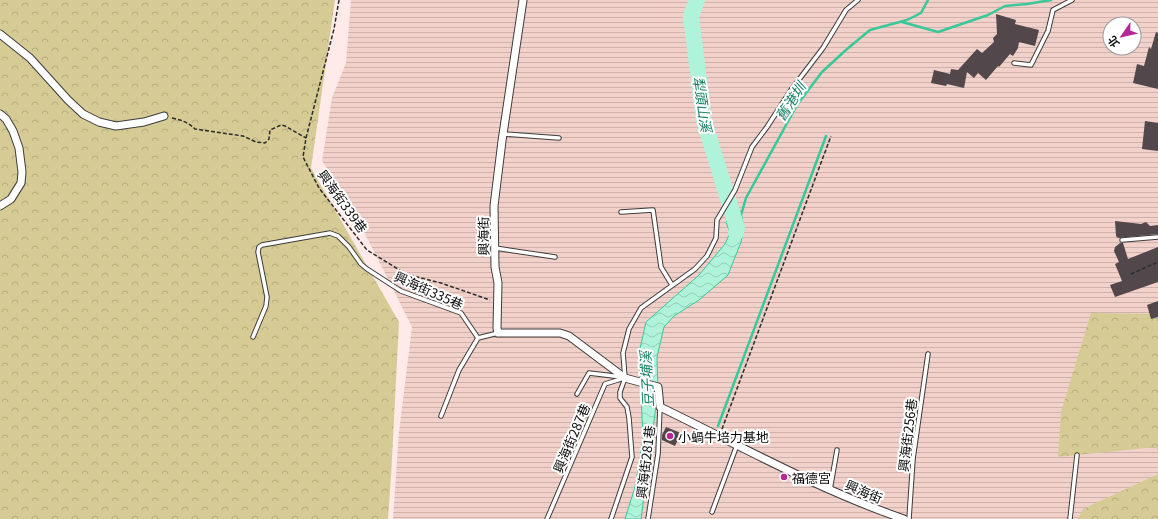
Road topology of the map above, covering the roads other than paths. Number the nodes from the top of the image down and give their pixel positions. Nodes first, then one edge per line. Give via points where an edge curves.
1 (523, 0) edge
2 (858, 0) edge
3 (1072, 0) edge
4 (0, 34) edge
5 (1014, 63) dead end
6 (0, 114) edge
7 (164, 116) road end
8 (503, 134) junction
9 (560, 138) dead end
10 (0, 206) edge
11 (621, 212) dead end
12 (1158, 237) edge
13 (1122, 240) dead end
14 (495, 248) junction
15 (555, 257) dead end
16 (672, 285) junction
17 (498, 333) junction
18 (253, 337) dead end
19 (478, 338) junction
20 (928, 354) dead end
21 (625, 378) junction
22 (577, 394) dead end
23 (660, 407) junction
24 (441, 416) dead end
25 (738, 445) junction
26 (837, 450) dead end
27 (1077, 456) dead end
28 (830, 490) junction
29 (712, 512) dead end
30 (547, 519) edge
31 (611, 519) edge
32 (648, 519) edge
33 (904, 519) edge
34 (908, 519) edge
35 (1070, 519) edge

1 - 8 street, 興海街
2 - 16 lane via 846,10 823,48 752,146 735,190 717,220 716,238 707,256 695,269
3 - 5 lane via 1053,10 1048,31 1031,65
4 - 7 street via 30,58 83,114 99,122 116,126
6 - 10 street via 13,131 19,148 22,172 21,184 11,199
8 - 9 lane
8 - 14 street, 興海街 via 494,206
11 - 16 lane via 653,210 661,267
12 - 13 lane
14 - 15 lane
14 - 17 street, 興海街
16 - 21 lane via 641,308 629,329 623,353
17 - 19 lane
17 - 21 street via 564,334
18 - 19 lane, 興海街335巷 via 266,306 267,297 259,247 330,233 338,236 349,247 367,270 401,291 461,313
19 - 24 lane via 459,370
20 - 34 lane, 興海街256巷 via 913,459
21 - 22 lane via 589,373
21 - 23 street via 658,386
21 - 30 lane, 興海街287巷 via 605,384
21 - 31 lane via 620,398 627,407 632,457
23 - 25 street, 興海街
23 - 32 lane, 興海街281巷 via 658,454
25 - 28 street, 興海街
25 - 29 lane
26 - 28 lane
27 - 35 lane
28 - 33 street, 興海街

